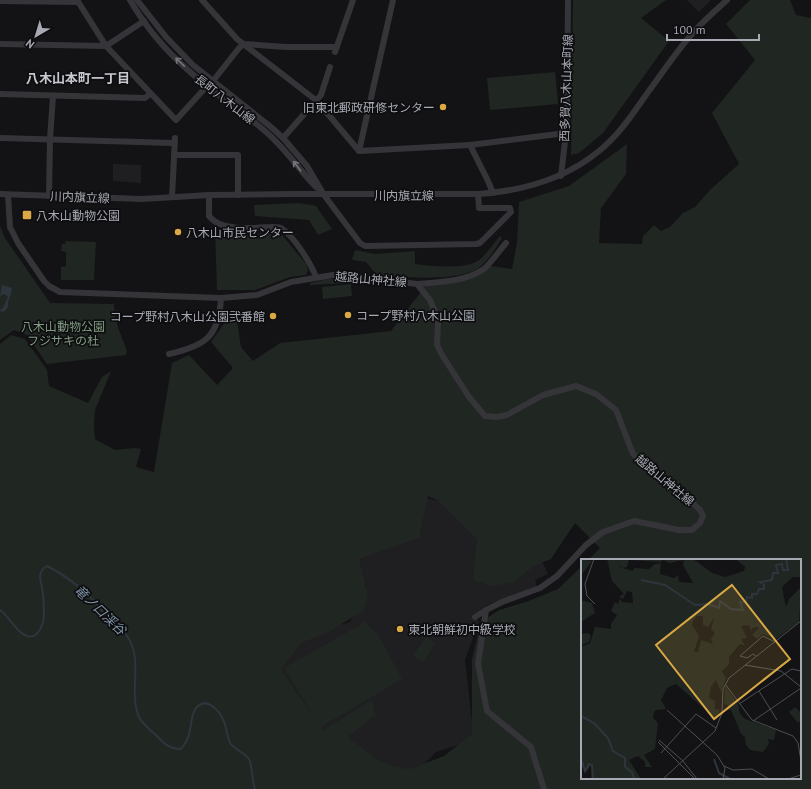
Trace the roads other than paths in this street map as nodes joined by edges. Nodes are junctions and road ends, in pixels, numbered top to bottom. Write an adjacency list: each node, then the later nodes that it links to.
1 (130, 0): 10 (street, 長町八木山線)
2 (137, 0): 15 (street)
3 (202, 0): 12 (street)
4 (353, 0): 12 (street)
5 (393, 0): 26 (street)
6 (568, 0): 21 (street, 西多賀八木山本町線)
7 (726, 0): 28 (street, 川内旗立線)
8 (0, 1): 9 (street)
9 (78, 1): 13 (street)
10 (144, 21): 13 (street); 16 (street, 長町八木山線, one-way to 10)
11 (0, 44): 13 (street)
12 (244, 44): 15 (street); 20 (street)
13 (106, 46): 18 (street)
14 (330, 67): 20 (street)
15 (212, 81): 23 (street)
16 (207, 86): 18 (street); 35 (street, 長町八木山線, one-way to 16)
17 (0, 94): 19 (street)
18 (150, 94): 19 (street)
19 (53, 96): 24 (street)
20 (316, 101): 23 (street); 26 (street)
21 (566, 133): 25 (street); 28 (street, 西多賀八木山本町線)
22 (0, 138): 24 (street)
23 (283, 138): 35 (street)
24 (50, 139): 27 (street); 36 (street)
25 (470, 145): 26 (street); 29 (street)
26 (359, 151)
27 (174, 155): 34 (street); 37 (street)
28 (561, 176): 29 (street, 川内旗立線)
29 (493, 193): 31 (street, 川内旗立線)
30 (0, 194): 32 (street, 川内旗立線)
31 (478, 194): 35 (street, 川内旗立線); 35 (street)
32 (8, 195): 36 (street, 川内旗立線); 41 (street, 越路山神社線)
33 (209, 195): 34 (street, 川内旗立線); 37 (street, 川内旗立線); 39 (street)
34 (238, 195): 35 (street, 川内旗立線)
35 (324, 195)
36 (48, 196): 37 (street, 川内旗立線)
37 (172, 197)
38 (506, 243): 40 (street)
39 (316, 277): 40 (street, 越路山神社線); 41 (street, 越路山神社線)
40 (417, 284): 43 (street, 越路山神社線)
41 (221, 298): 42 (street)
42 (169, 354)
43 (486, 610): 44 (street, 越路山神社線); 45 (street)
44 (475, 618)
45 (544, 789)

